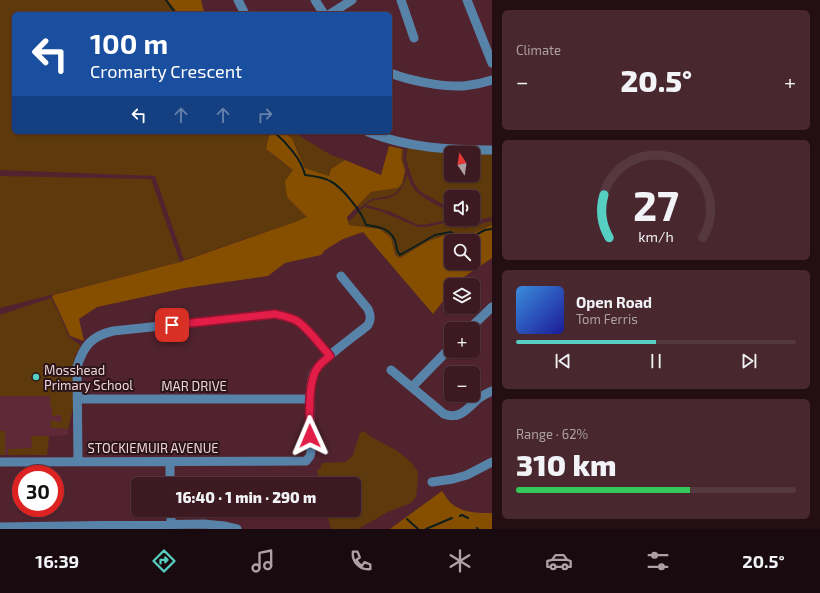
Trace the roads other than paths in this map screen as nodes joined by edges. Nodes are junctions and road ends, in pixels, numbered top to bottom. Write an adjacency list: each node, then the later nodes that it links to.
1 (238, 0): 6 (street)
2 (315, 0): 7 (street)
3 (352, 0): 8 (street)
4 (399, 0): 9 (street)
5 (467, 0): 10 (street)
6 (243, 12)
7 (323, 12)
8 (333, 12)
9 (414, 38)
10 (492, 63)
11 (392, 74): 12 (street)
12 (492, 80)
13 (374, 134): 14 (street)
14 (492, 150)
15 (341, 276): 19 (street)
16 (492, 307): 17 (street)
17 (476, 322)
18 (444, 354): 21 (street)
19 (330, 356): 23 (street); 24 (street)
20 (390, 370): 21 (street)
21 (412, 387): 22 (street)
22 (492, 390)
23 (78, 399): 24 (street, MAR DRIVE); 26 (street)
24 (310, 399): 27 (street, STOCKIEMUIR AVENUE)
25 (0, 462): 26 (street, STOCKIEMUIR AVENUE)
26 (78, 462): 27 (street, STOCKIEMUIR AVENUE)
27 (170, 462): 29 (street)
28 (492, 462): 30 (street)
29 (170, 477)
30 (432, 482)
31 (171, 517): 32 (street)
32 (171, 524): 33 (street); 34 (street)
33 (0, 527)
34 (237, 529)

